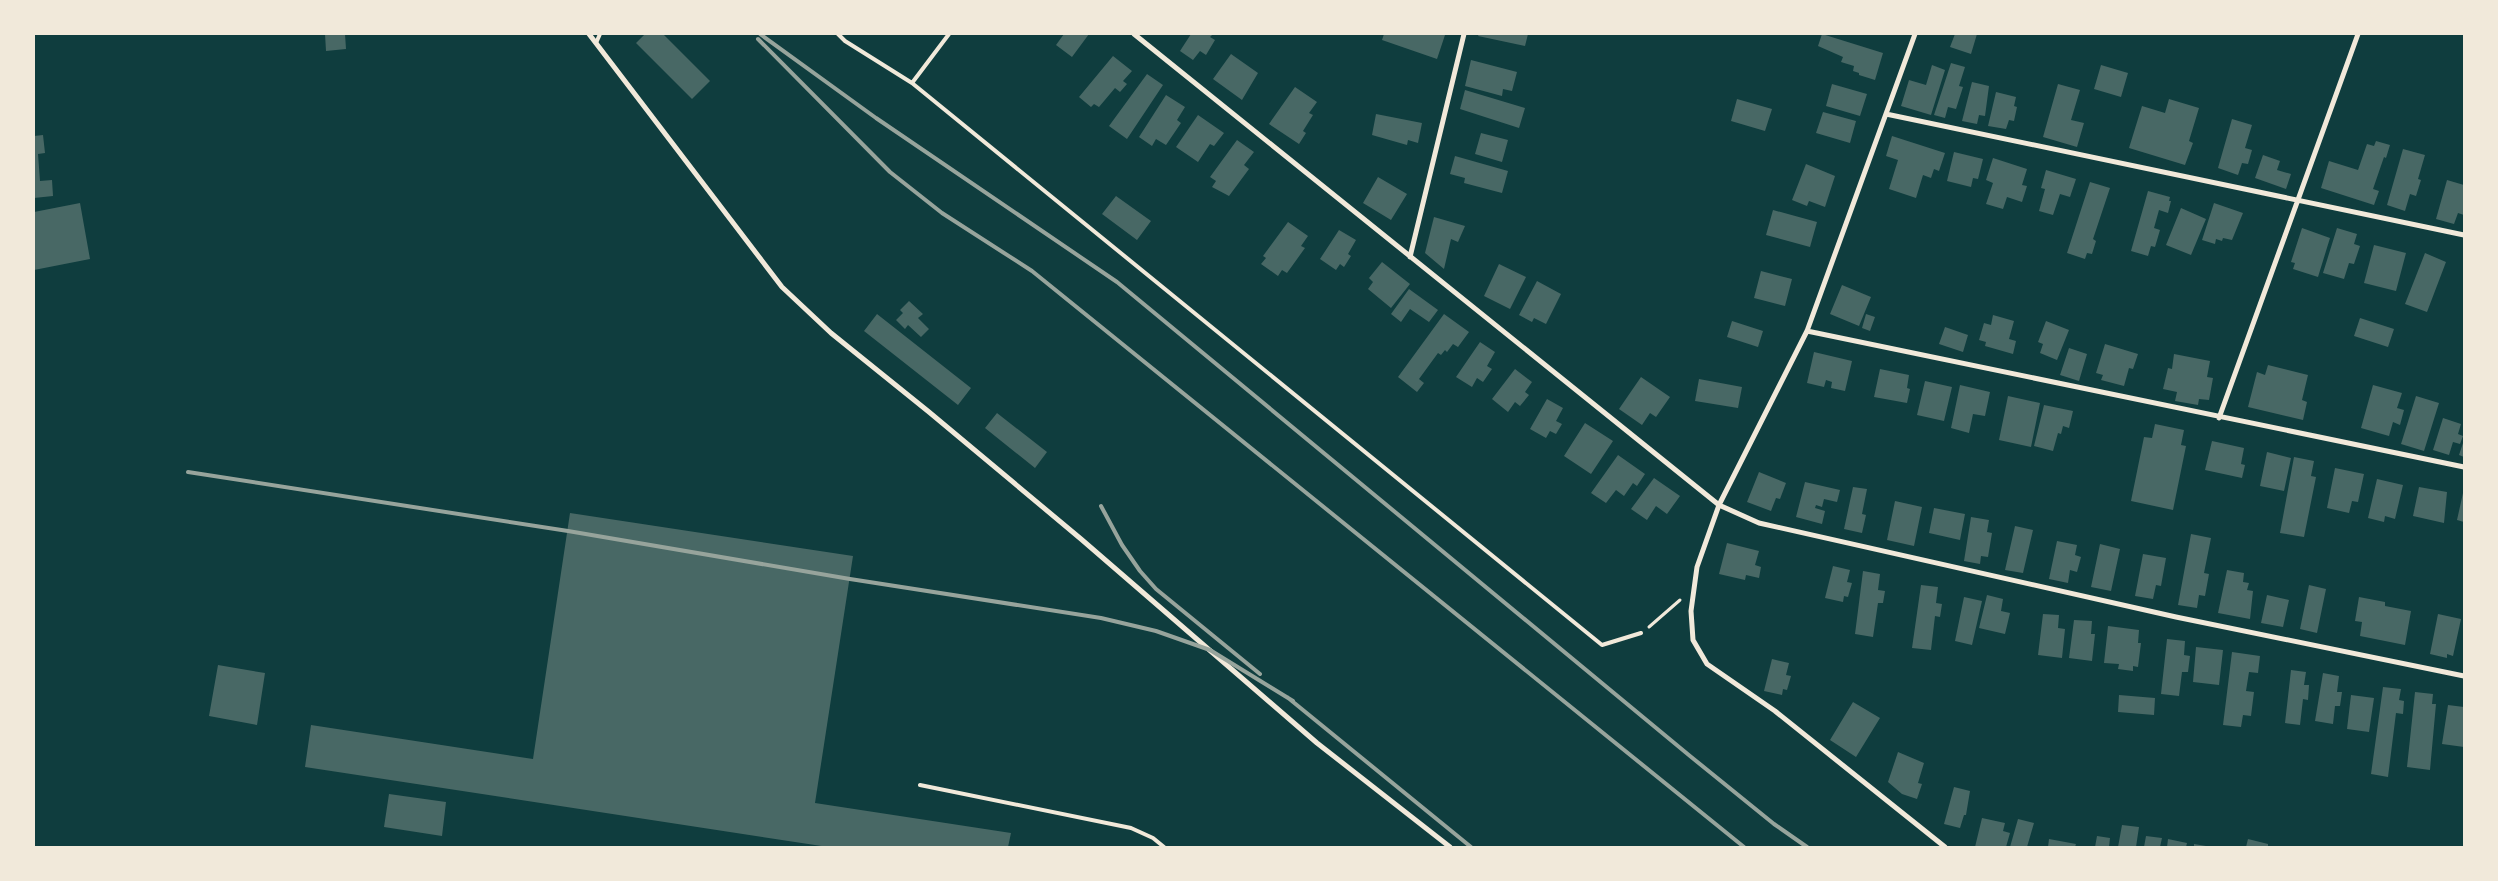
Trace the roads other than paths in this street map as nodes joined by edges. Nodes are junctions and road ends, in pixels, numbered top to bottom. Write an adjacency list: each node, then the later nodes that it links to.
1 (589, 34): 9 (street)
2 (600, 34): 9 (lane)
3 (838, 34): 10 (lane)
4 (949, 34): 10 (lane)
5 (1134, 34): 14 (street)
6 (1464, 34): 14 (street)
7 (1915, 34): 11 (street)
8 (2358, 34): 12 (street)
9 (596, 43): 22 (street)
10 (912, 83): 19 (lane)
11 (1886, 114): 12 (street); 15 (street)
12 (2298, 201): 13 (street); 16 (street)
13 (2464, 235)
14 (1410, 257): 18 (street)
15 (1808, 331): 16 (street); 18 (street)
16 (2219, 418): 17 (street)
17 (2464, 467)
18 (1719, 505): 20 (street); 26 (street)
19 (1641, 633)
20 (2464, 676)
21 (920, 785): 23 (lane)
22 (1442, 841): 24 (street); 25 (street)
23 (1164, 847)
24 (1438, 847)
25 (1450, 847)
26 (1945, 847)

